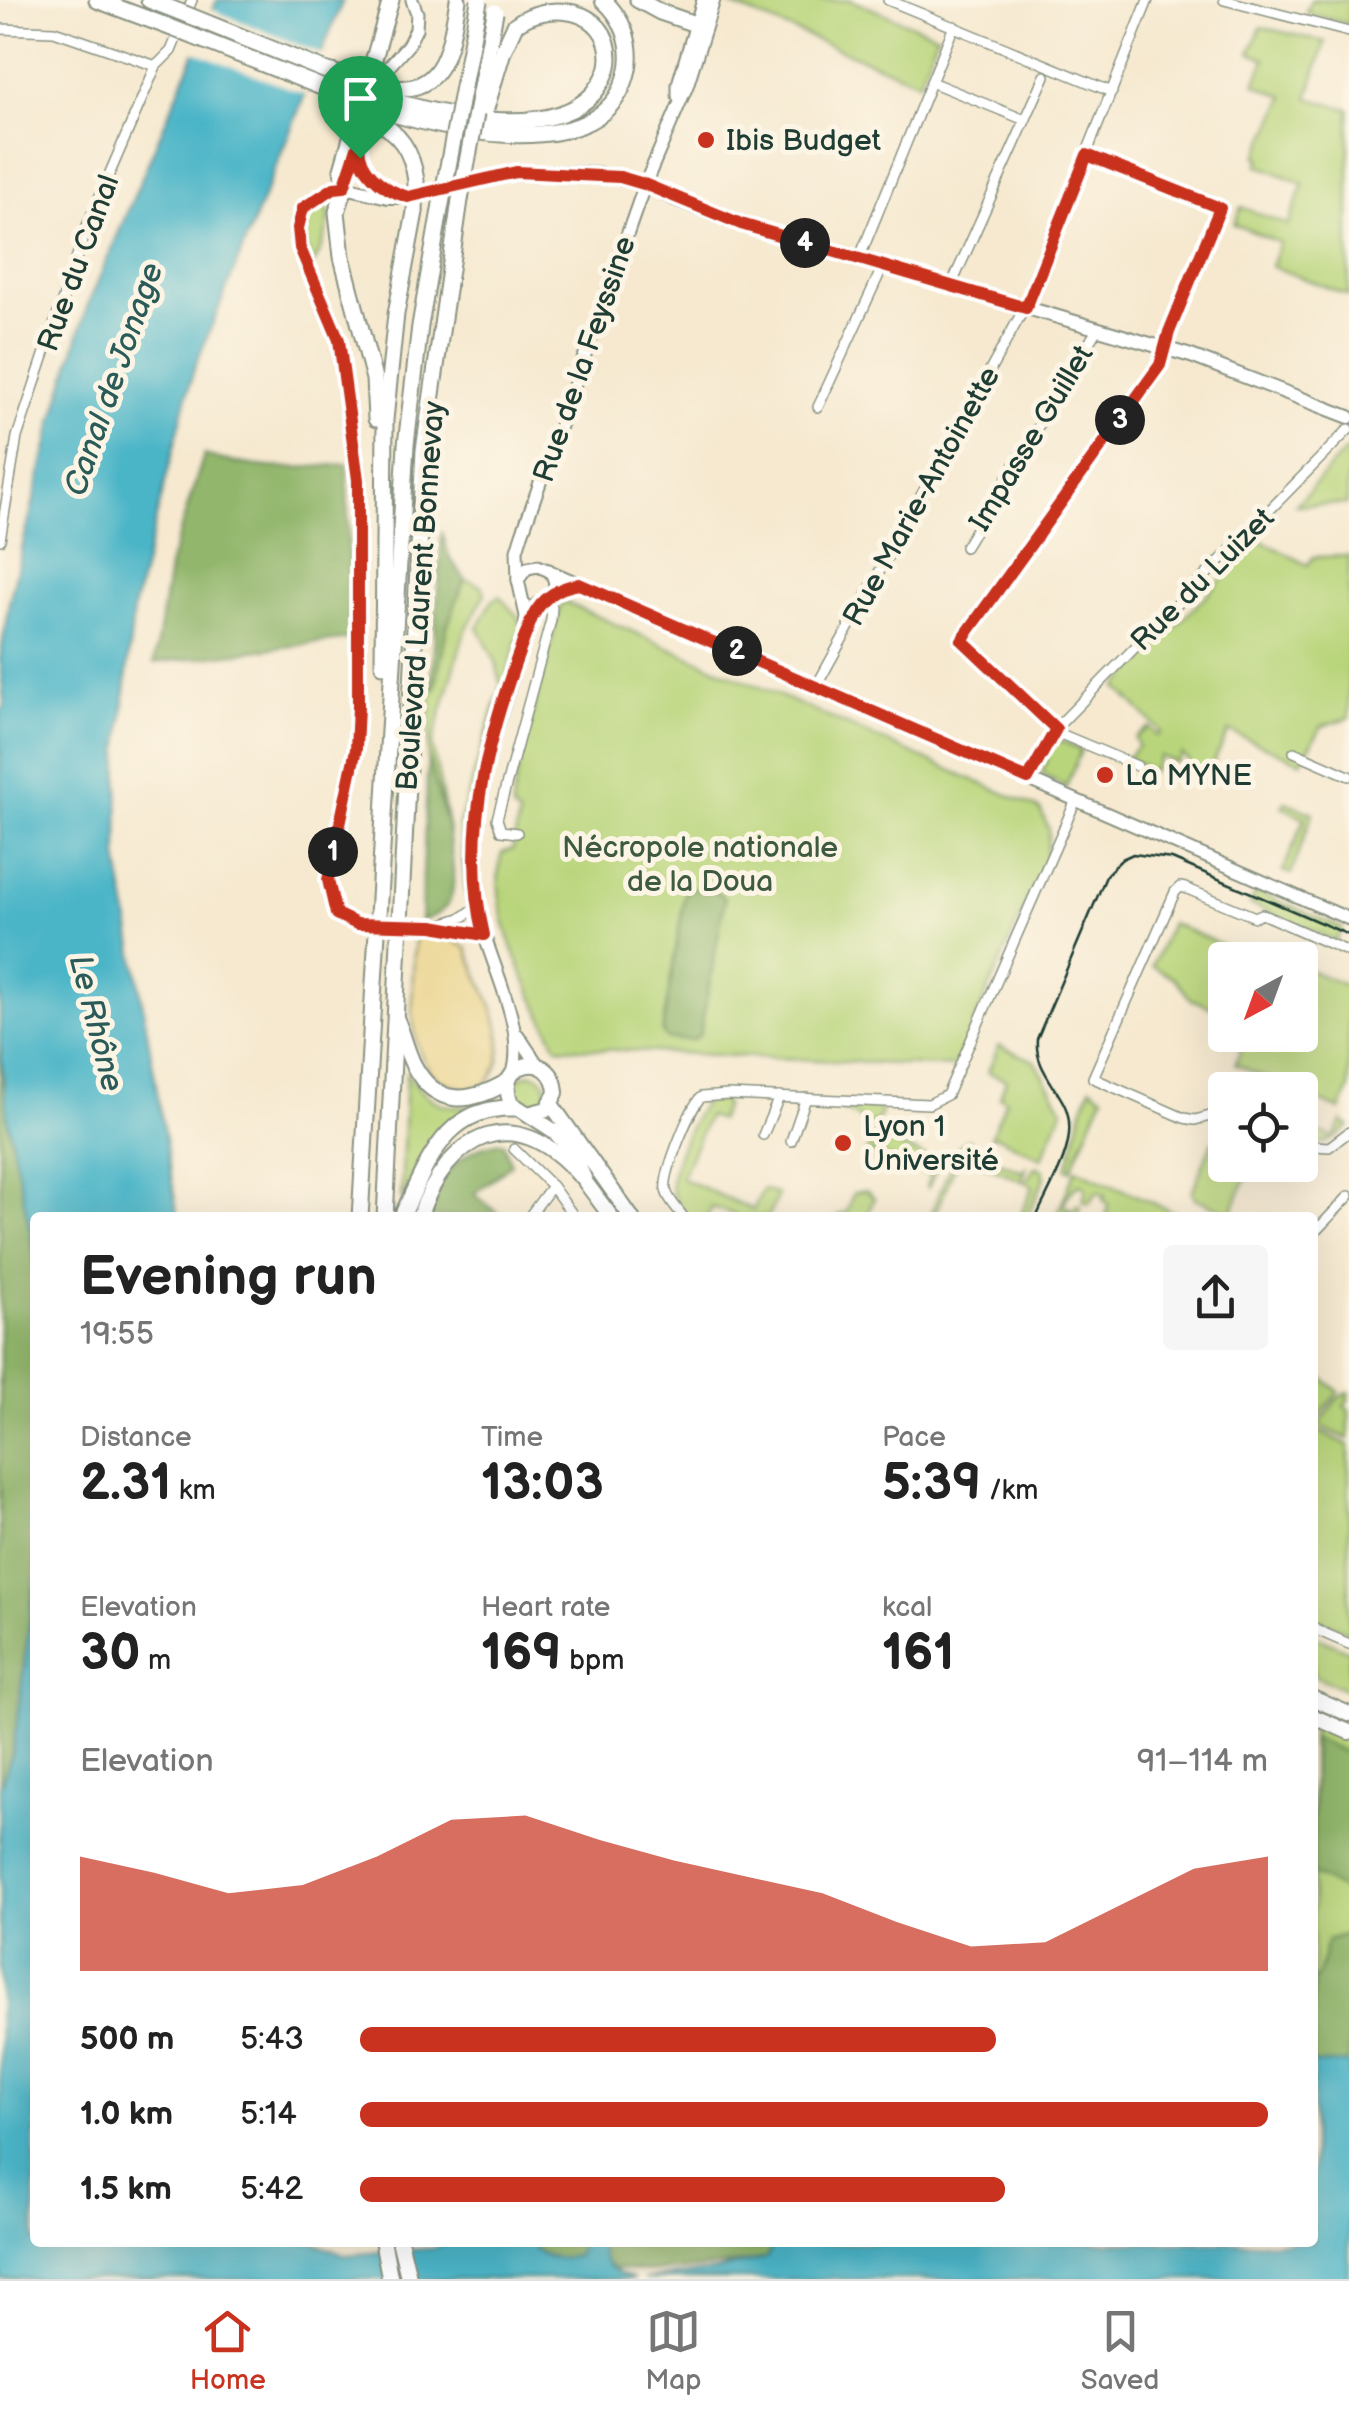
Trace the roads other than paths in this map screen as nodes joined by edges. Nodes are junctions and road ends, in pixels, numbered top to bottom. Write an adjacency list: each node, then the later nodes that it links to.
1 (97, 0): 24 (highway, bridge)
2 (149, 0): 13 (highway)
3 (392, 0): 30 (highway)
4 (412, 0): 26 (street)
5 (603, 0): 24 (highway)
6 (638, 0): 18 (highway)
7 (704, 0): 18 (street)
8 (714, 0): 18 (street)
9 (888, 0): 16 (street)
10 (1148, 0): 23 (street, Rue Marie-Antoinette)
11 (1224, 0): 19 (street)
12 (479, 1): 53 (highway, Boulevard Laurent Bonnevay, bridge)
13 (186, 6): 20 (street, Rue du Canal); 24 (highway, bridge)
14 (497, 6): 28 (highway, Boulevard Laurent Bonnevay, bridge)
15 (457, 7): 24 (highway)
16 (954, 26): 22 (street); 23 (street)
17 (0, 28): 20 (street)
18 (700, 28): 29 (street, Rue de la Feyssine)
19 (1349, 32)
20 (156, 66): 43 (street, Rue du Canal)
21 (1044, 76): 25 (street)
22 (931, 82): 25 (street); 32 (street)
23 (1112, 92): 27 (street, Rue Marie-Antoinette)
24 (379, 103): 28 (highway, bridge); 31 (highway, bridge)
25 (1026, 120): 34 (street)
26 (360, 139): 30 (street); 31 (street)
27 (1087, 155): 35 (street, Rue Marie-Antoinette); 37 (street)
28 (464, 172): 65 (highway, Boulevard Laurent Bonnevay, bridge)
29 (644, 184): 31 (main road); 32 (main road); 42 (street, Rue de la Feyssine)
30 (344, 187): 31 (main road); 41 (highway); 62 (street, bridge)
31 (412, 204): 41 (highway)
32 (859, 259): 33 (main road)
33 (882, 266): 34 (main road); 38 (street)
34 (951, 286): 35 (main road)
35 (1026, 308): 36 (main road); 51 (street, Rue Marie-Antoinette)
36 (1098, 328): 37 (main road); 44 (street, Impasse Guillet)
37 (1164, 348): 39 (main road); 52 (street)
38 (818, 407)
39 (1349, 417)
40 (1349, 429): 52 (street, Rue du Luizet)
41 (384, 466): 53 (highway)
42 (522, 534): 45 (street); 46 (street, Rue de la Feyssine)
43 (0, 540)
44 (965, 548)
45 (544, 568): 46 (street); 47 (street); 49 (street)
46 (518, 580): 48 (street)
47 (579, 584): 49 (street); 51 (street)
48 (520, 595): 49 (street); 50 (street)
49 (548, 598): 50 (street); 59 (street)
50 (524, 642): 60 (street)
51 (817, 685): 57 (street)
52 (1056, 729): 55 (street); 57 (street, Rue du Luizet)
53 (387, 752): 82 (highway, Boulevard Laurent Bonnevay)
54 (1294, 752): 56 (street)
55 (1137, 766)
56 (1349, 776)
57 (1028, 779): 58 (street)
58 (1076, 800): 61 (street); 70 (street)
59 (516, 833)
60 (477, 907): 62 (street); 63 (street)
61 (1349, 919)
62 (433, 926): 63 (street)
63 (484, 935): 66 (street)
64 (1349, 952): 73 (street)
65 (395, 1016): 68 (highway); 83 (highway, Boulevard Laurent Bonnevay)
66 (514, 1027): 67 (street); 68 (street)
67 (538, 1065): 68 (main road); 71 (main road)
68 (510, 1077): 72 (main road)
69 (779, 1097): 70 (street); 75 (street); 90 (street)
70 (806, 1098): 76 (street)
71 (552, 1104): 72 (main road); 89 (main road)
72 (522, 1111): 79 (main road); 84 (highway)
73 (1208, 1117)
74 (1349, 1132): 77 (street)
75 (763, 1134)
76 (791, 1141)
77 (1318, 1146)
78 (514, 1149): 80 (street)
79 (586, 1183): 85 (main road); 88 (main road)
80 (552, 1186): 86 (street); 87 (street)
81 (1349, 1196): 91 (street)
82 (360, 1212)
83 (385, 1212)
84 (406, 1212)
85 (421, 1212)
86 (532, 1212)
87 (570, 1212)
88 (608, 1212)
89 (628, 1212)
90 (680, 1212)
91 (1318, 1230)
92 (1318, 1631): 93 (street)
93 (1349, 1644)
94 (1318, 1701): 95 (main road)
95 (1349, 1714)
96 (1318, 1719): 97 (main road)
97 (1349, 1732)
98 (383, 2247): 100 (highway)
99 (401, 2247): 101 (highway)
100 (390, 2279)
101 (408, 2279)

